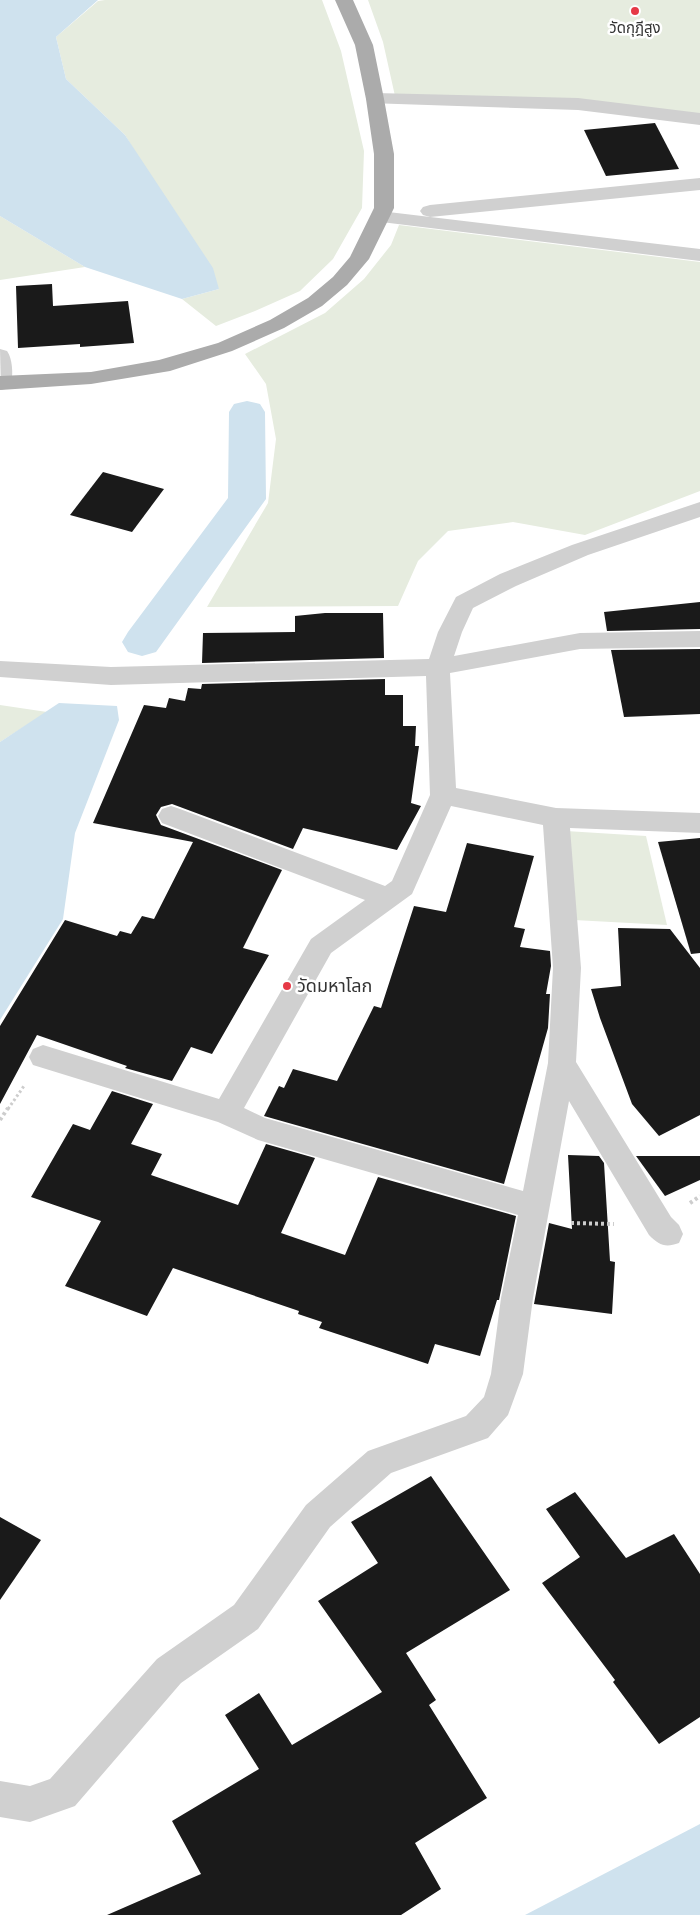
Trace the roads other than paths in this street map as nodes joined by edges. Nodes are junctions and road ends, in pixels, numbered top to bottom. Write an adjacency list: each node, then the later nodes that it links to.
1 (344, 0): 2 (main road)
2 (375, 99): 3 (street); 5 (main road)
3 (700, 119)
4 (700, 184): 5 (street)
5 (382, 212): 6 (street); 8 (main road)
6 (700, 255)
7 (0, 355): 8 (street)
8 (0, 383)
9 (700, 509): 11 (street)
10 (700, 639): 11 (street)
11 (438, 667): 12 (street); 13 (street)
12 (0, 670)
13 (444, 795): 15 (street); 17 (street)
14 (171, 816): 17 (street)
15 (556, 818): 16 (street); 19 (street)
16 (700, 823)
17 (387, 898): 20 (street)
18 (43, 1057): 20 (street)
19 (562, 1063): 21 (street); 22 (street)
20 (226, 1113): 21 (street)
21 (534, 1207): 23 (street)
22 (668, 1234)
23 (0, 1799)

